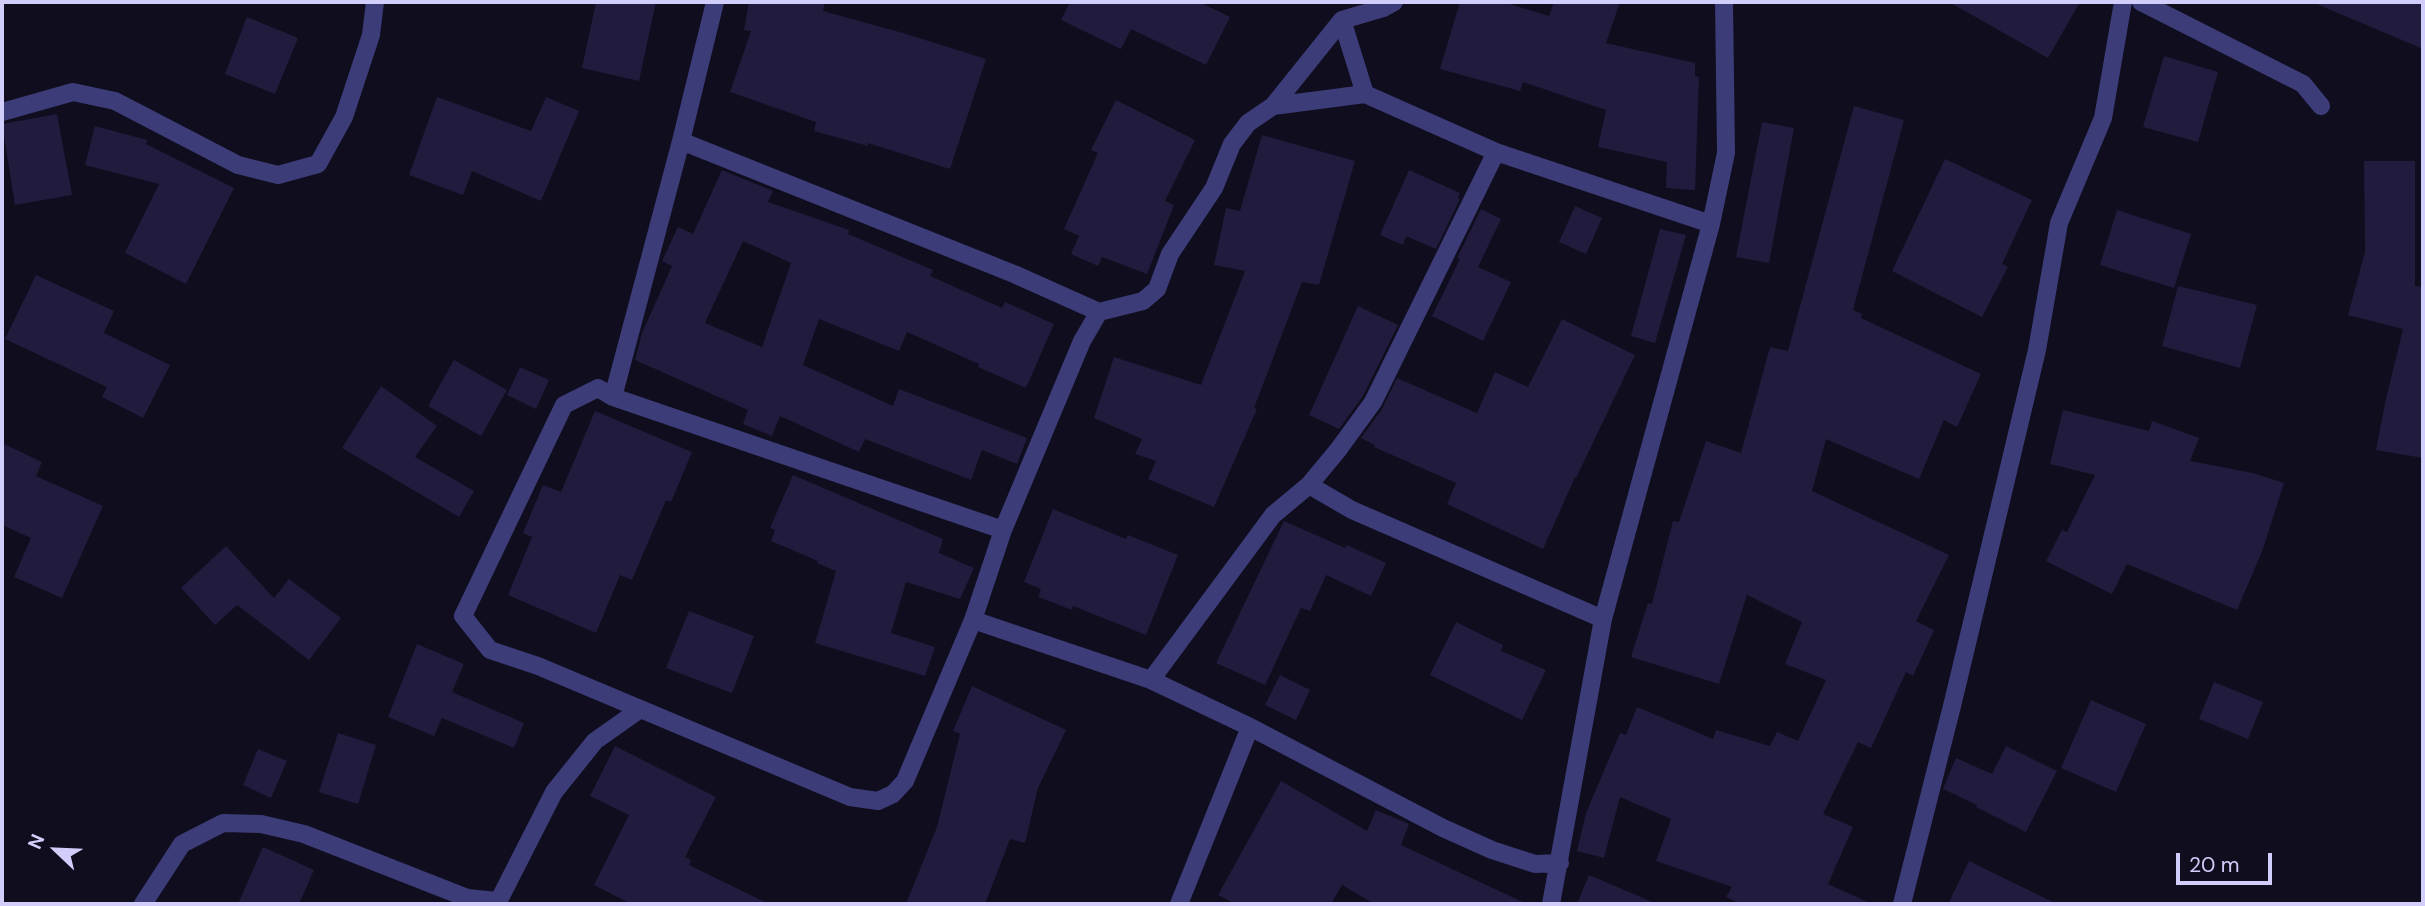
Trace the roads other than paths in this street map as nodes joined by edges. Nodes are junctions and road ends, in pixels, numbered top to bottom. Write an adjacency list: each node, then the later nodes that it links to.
1 (375, 2): 11 (street)
2 (715, 2): 12 (street)
3 (1394, 2): 7 (street)
4 (1724, 2): 14 (street)
5 (2123, 2): 29 (street)
6 (2141, 2): 10 (street)
7 (1342, 20): 8 (street); 9 (street)
8 (1365, 94): 9 (street); 13 (street)
9 (1273, 106): 15 (street)
10 (2321, 106)
11 (2, 112)
12 (681, 141): 15 (street); 16 (street)
13 (1496, 152): 14 (street); 17 (street)
14 (1711, 224): 19 (street)
15 (1098, 313): 18 (street)
16 (613, 397): 18 (street); 22 (street)
17 (1309, 485): 19 (street); 21 (street)
18 (1003, 530): 20 (street)
19 (1602, 619): 24 (street)
20 (973, 620): 21 (street); 22 (street)
21 (1151, 680): 23 (street)
22 (639, 710): 25 (street)
23 (1250, 727): 24 (street); 27 (street)
24 (1560, 863): 28 (street)
25 (497, 903): 26 (street)
26 (143, 904)
27 (1179, 904)
28 (1551, 904)
29 (1902, 904)

